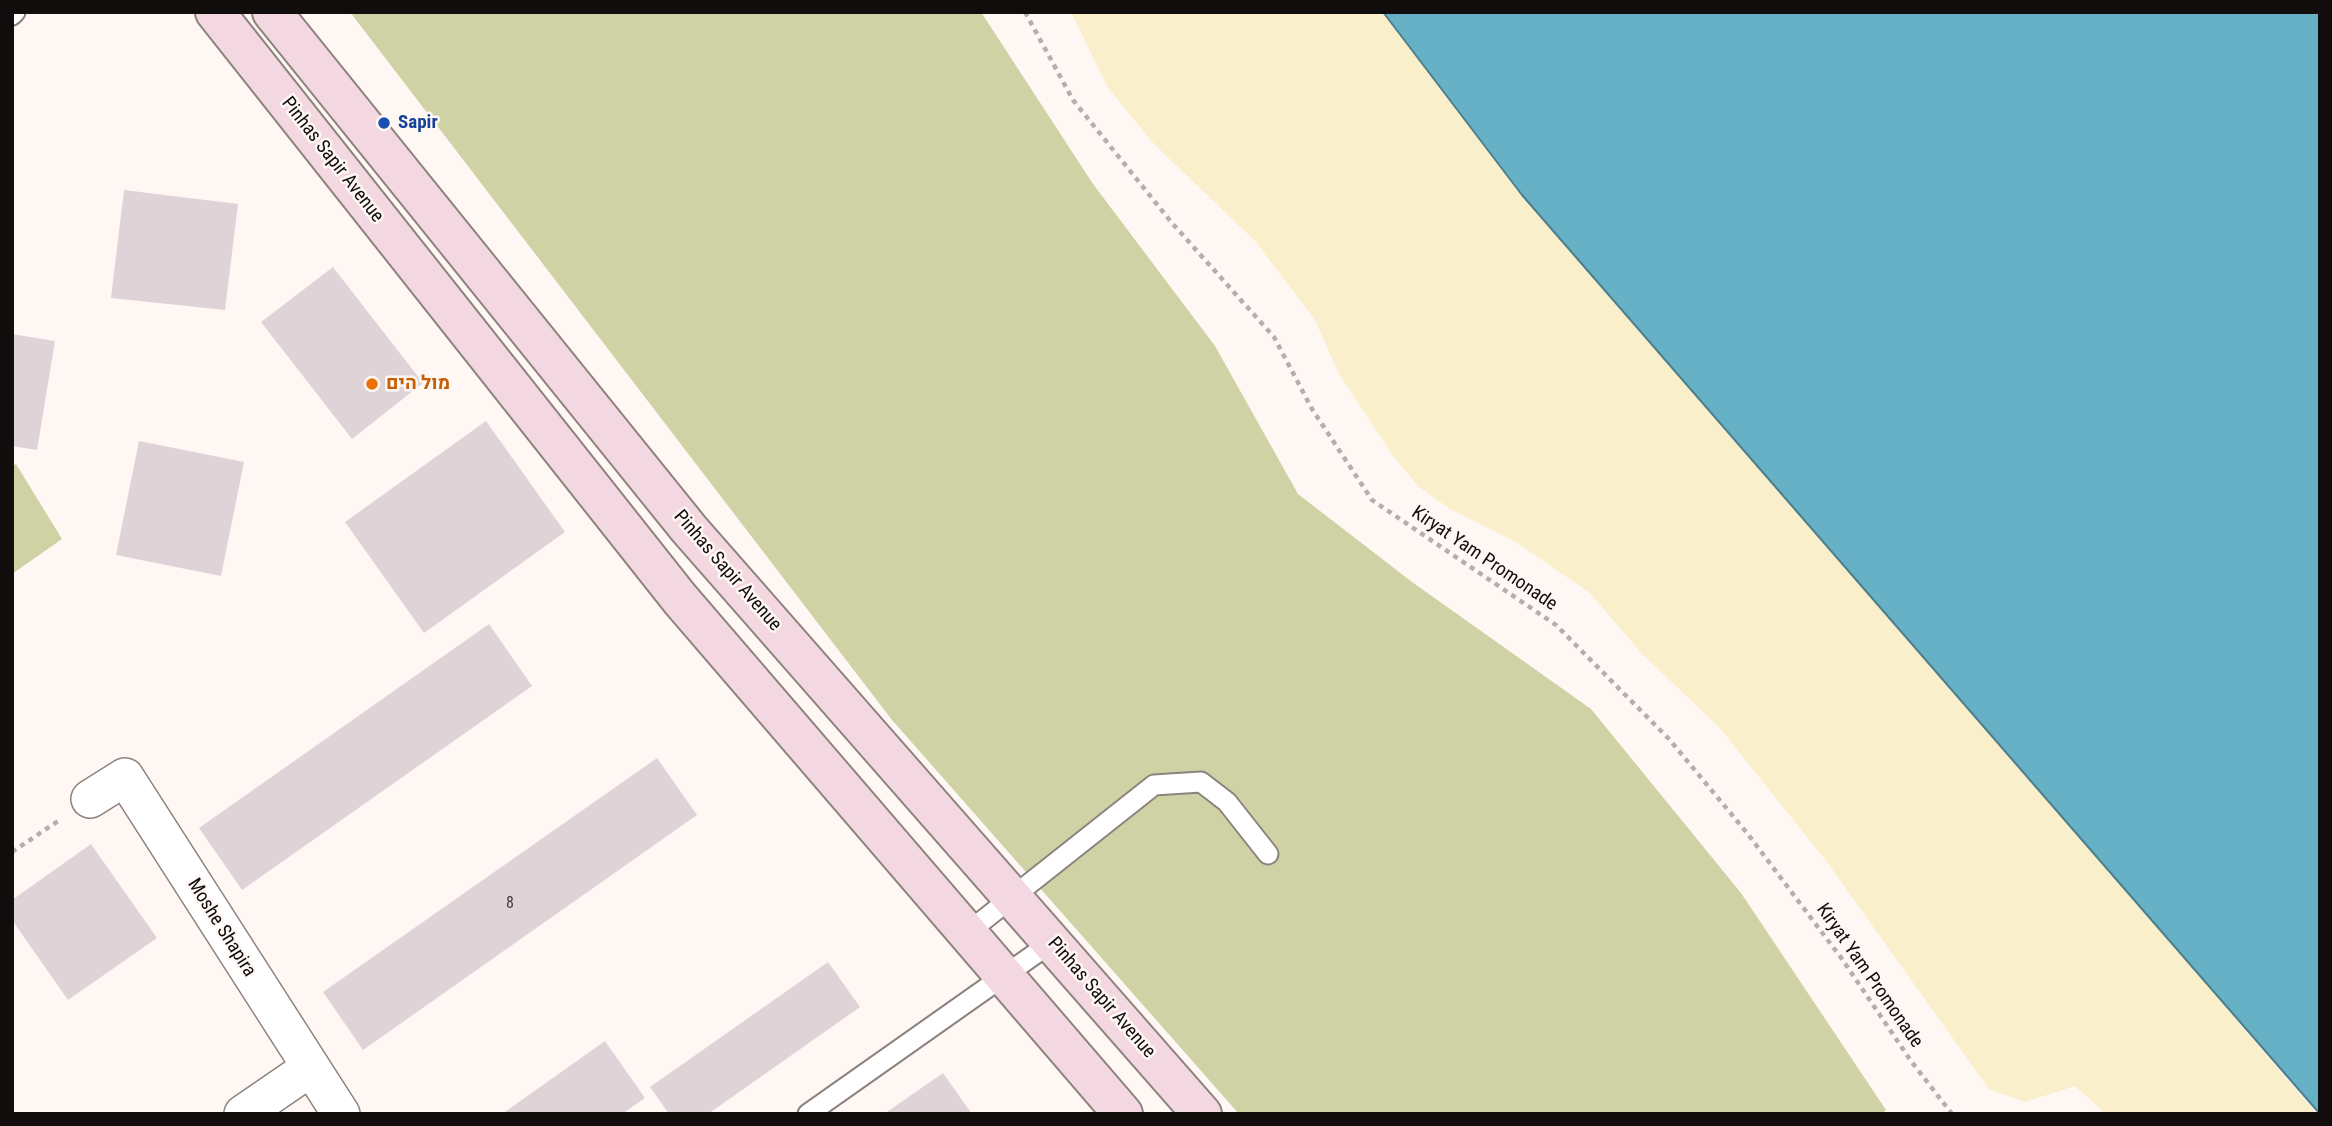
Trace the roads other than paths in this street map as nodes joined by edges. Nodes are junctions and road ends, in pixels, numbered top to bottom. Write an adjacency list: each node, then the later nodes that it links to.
1 (215, 12): 6 (street, Pinhas Sapir Avenue)
2 (272, 12): 5 (street, Pinhas Sapir Avenue)
3 (90, 799): 9 (street, Moshe Shapira)
4 (1268, 854): 5 (lane)
5 (1014, 898): 6 (lane); 7 (street, Pinhas Sapir Avenue)
6 (967, 933): 8 (street, Pinhas Sapir Avenue)
7 (1052, 942): 8 (lane); 14 (street, Pinhas Sapir Avenue)
8 (1005, 977): 12 (lane); 13 (street, Pinhas Sapir Avenue)
9 (310, 1068): 10 (street); 11 (street, Moshe Shapira)
10 (243, 1114)
11 (341, 1114)
12 (808, 1114)
13 (1124, 1114)
14 (1202, 1114)

